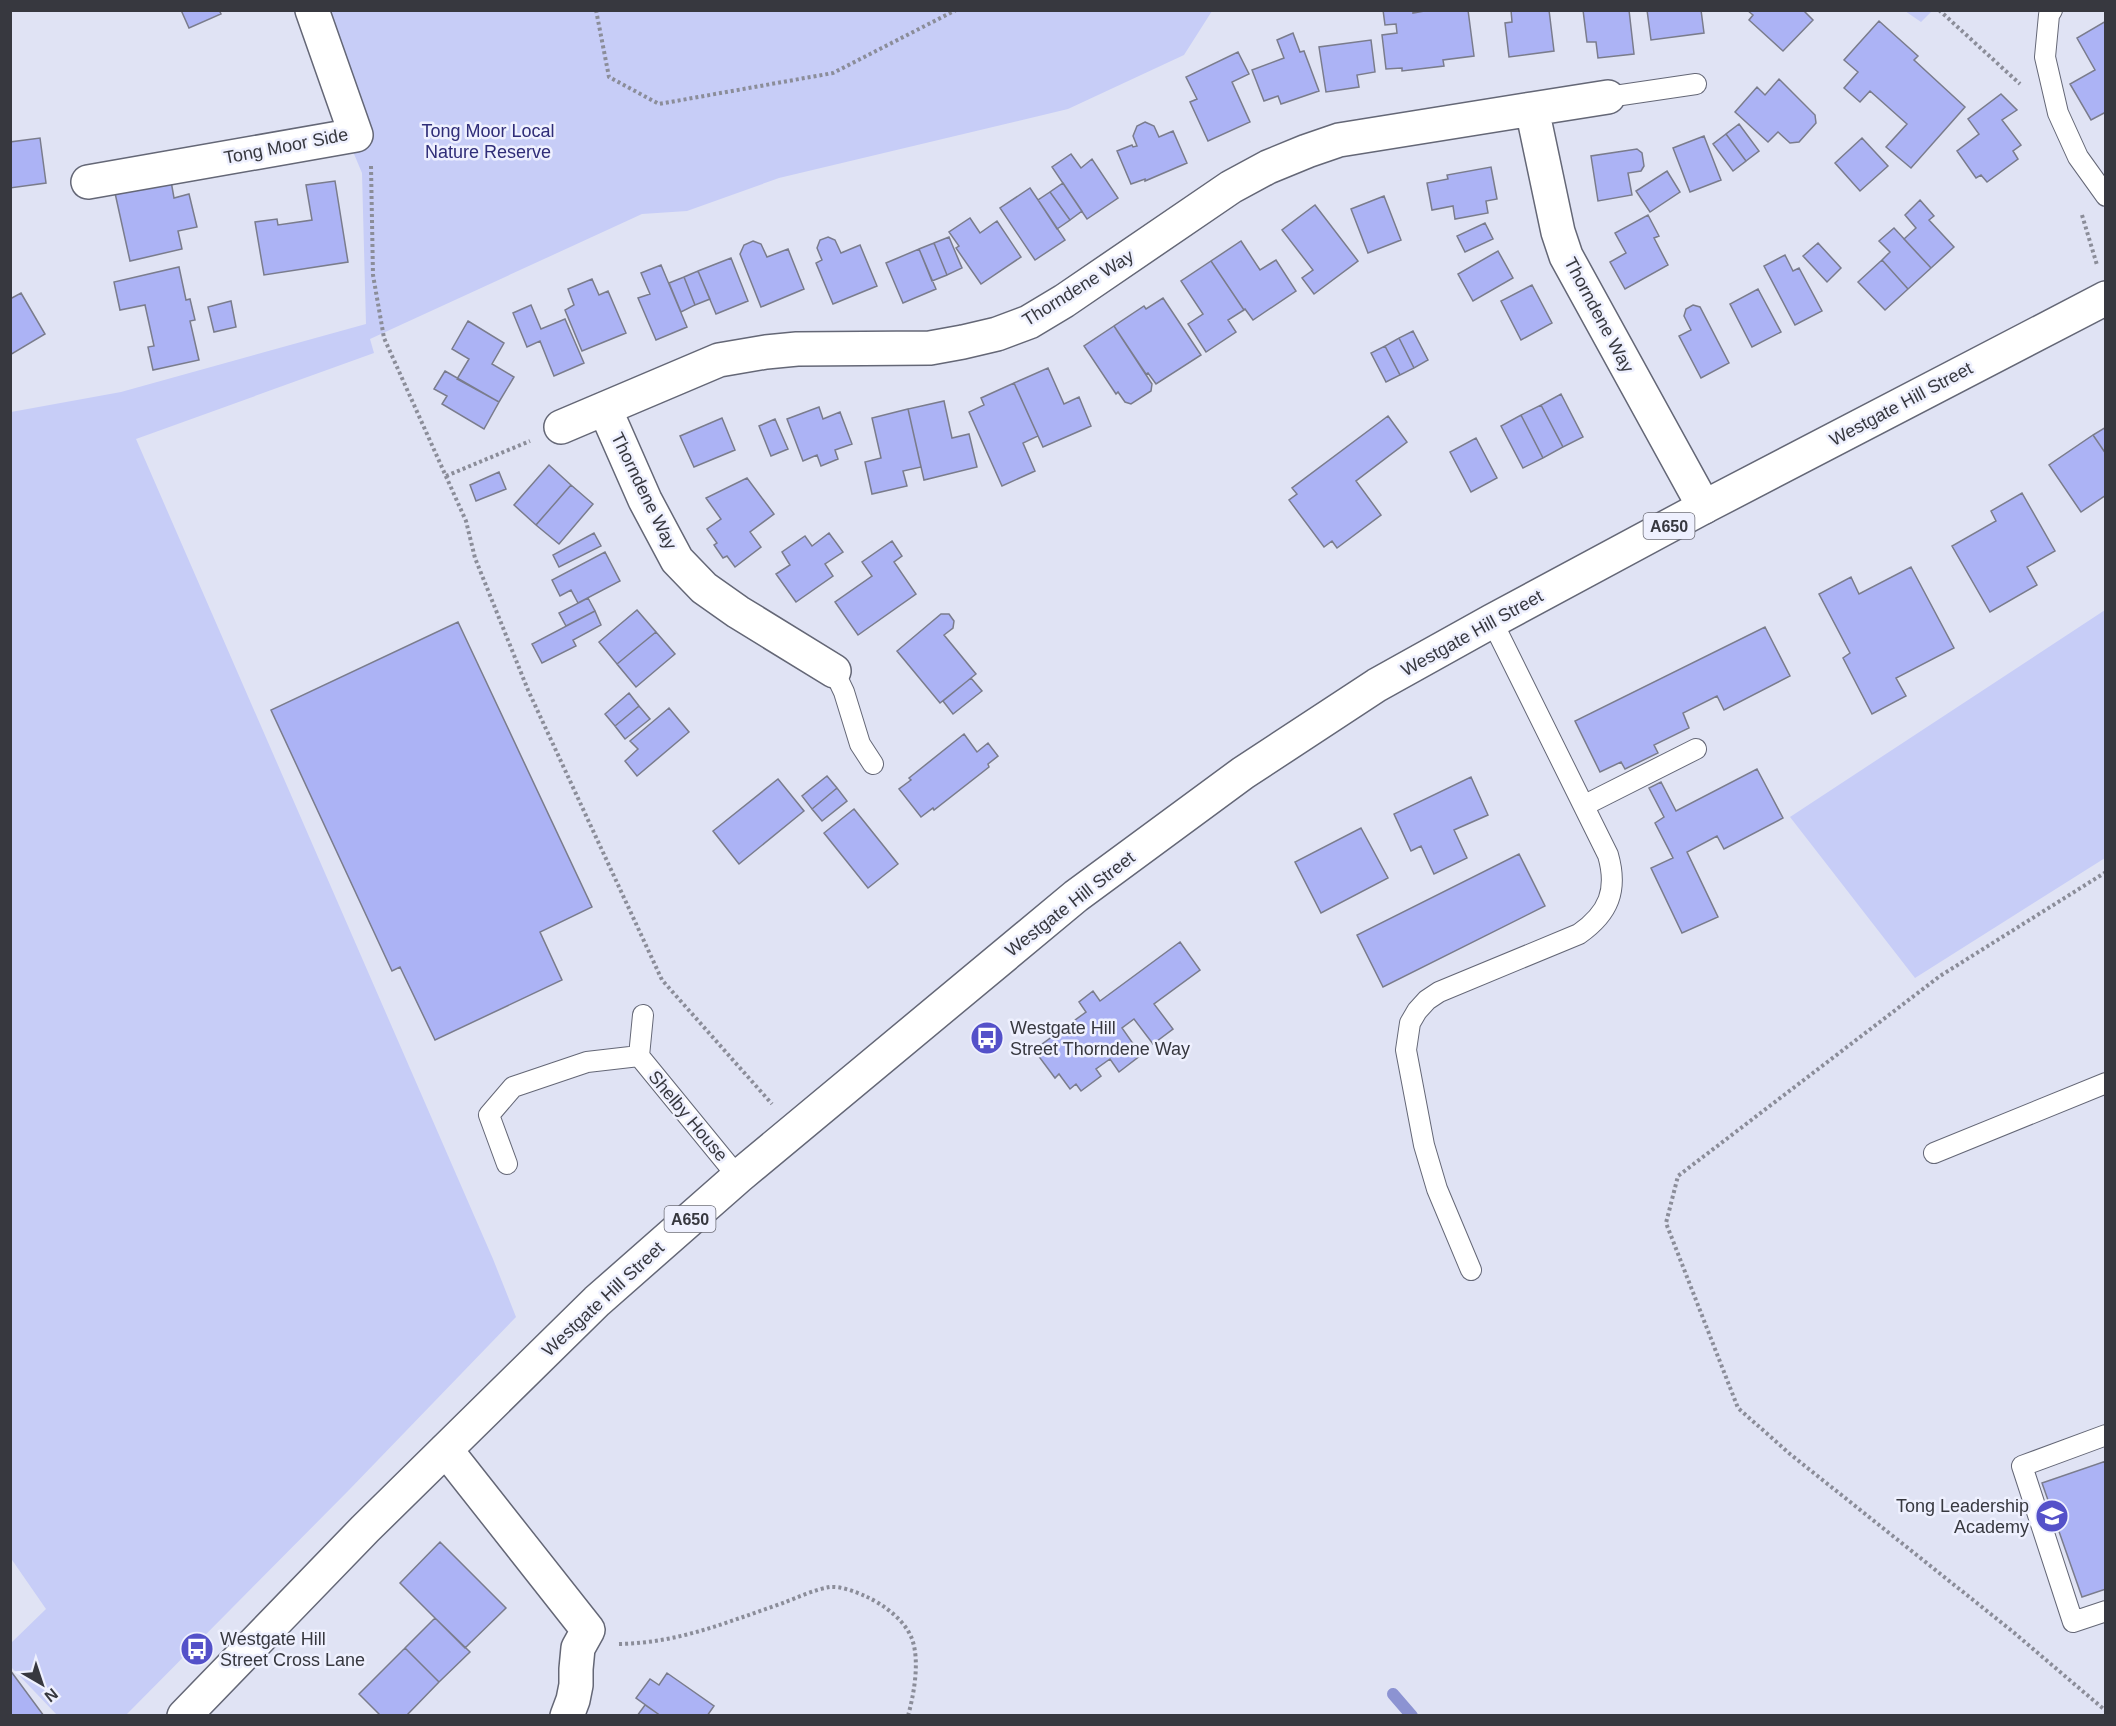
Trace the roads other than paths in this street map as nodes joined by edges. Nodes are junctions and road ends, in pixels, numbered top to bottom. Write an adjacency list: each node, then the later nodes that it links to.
1 (312, 10): 6 (main road, Tong Moor Side)
2 (2052, 10): 7 (lane)
3 (1696, 84): 4 (lane)
4 (1608, 97): 5 (main road, Thorndene Way)
5 (1532, 109): 9 (main road, Thorndene Way); 11 (main road, Thorndene Way)
6 (88, 182)
7 (2106, 196)
8 (2106, 298): 11 (main road, Westgate Hill Street / A650)
9 (605, 409): 10 (main road, Thorndene Way); 13 (main road, Thorndene Way)
10 (561, 427)
11 (1704, 507): 12 (main road, Westgate Hill Street / A650)
12 (1492, 621): 16 (lane); 22 (main road, Westgate Hill Street / A650)
13 (834, 671): 15 (lane)
14 (1696, 749): 16 (lane)
15 (873, 764)
16 (1585, 805): 23 (lane)
17 (643, 1015): 18 (lane, Shelby House)
18 (639, 1056): 21 (lane, Shelby House); 22 (lane, Shelby House)
19 (2106, 1083): 20 (lane)
20 (1934, 1152)
21 (507, 1164)
22 (738, 1177): 25 (main road, Westgate Hill Street / A650)
23 (1472, 1270)
24 (2106, 1435): 26 (lane)
25 (446, 1450): 27 (main road, Westgate Hill Street / A650); 28 (main road)
26 (2106, 1611)
27 (184, 1716)
28 (567, 1716)

